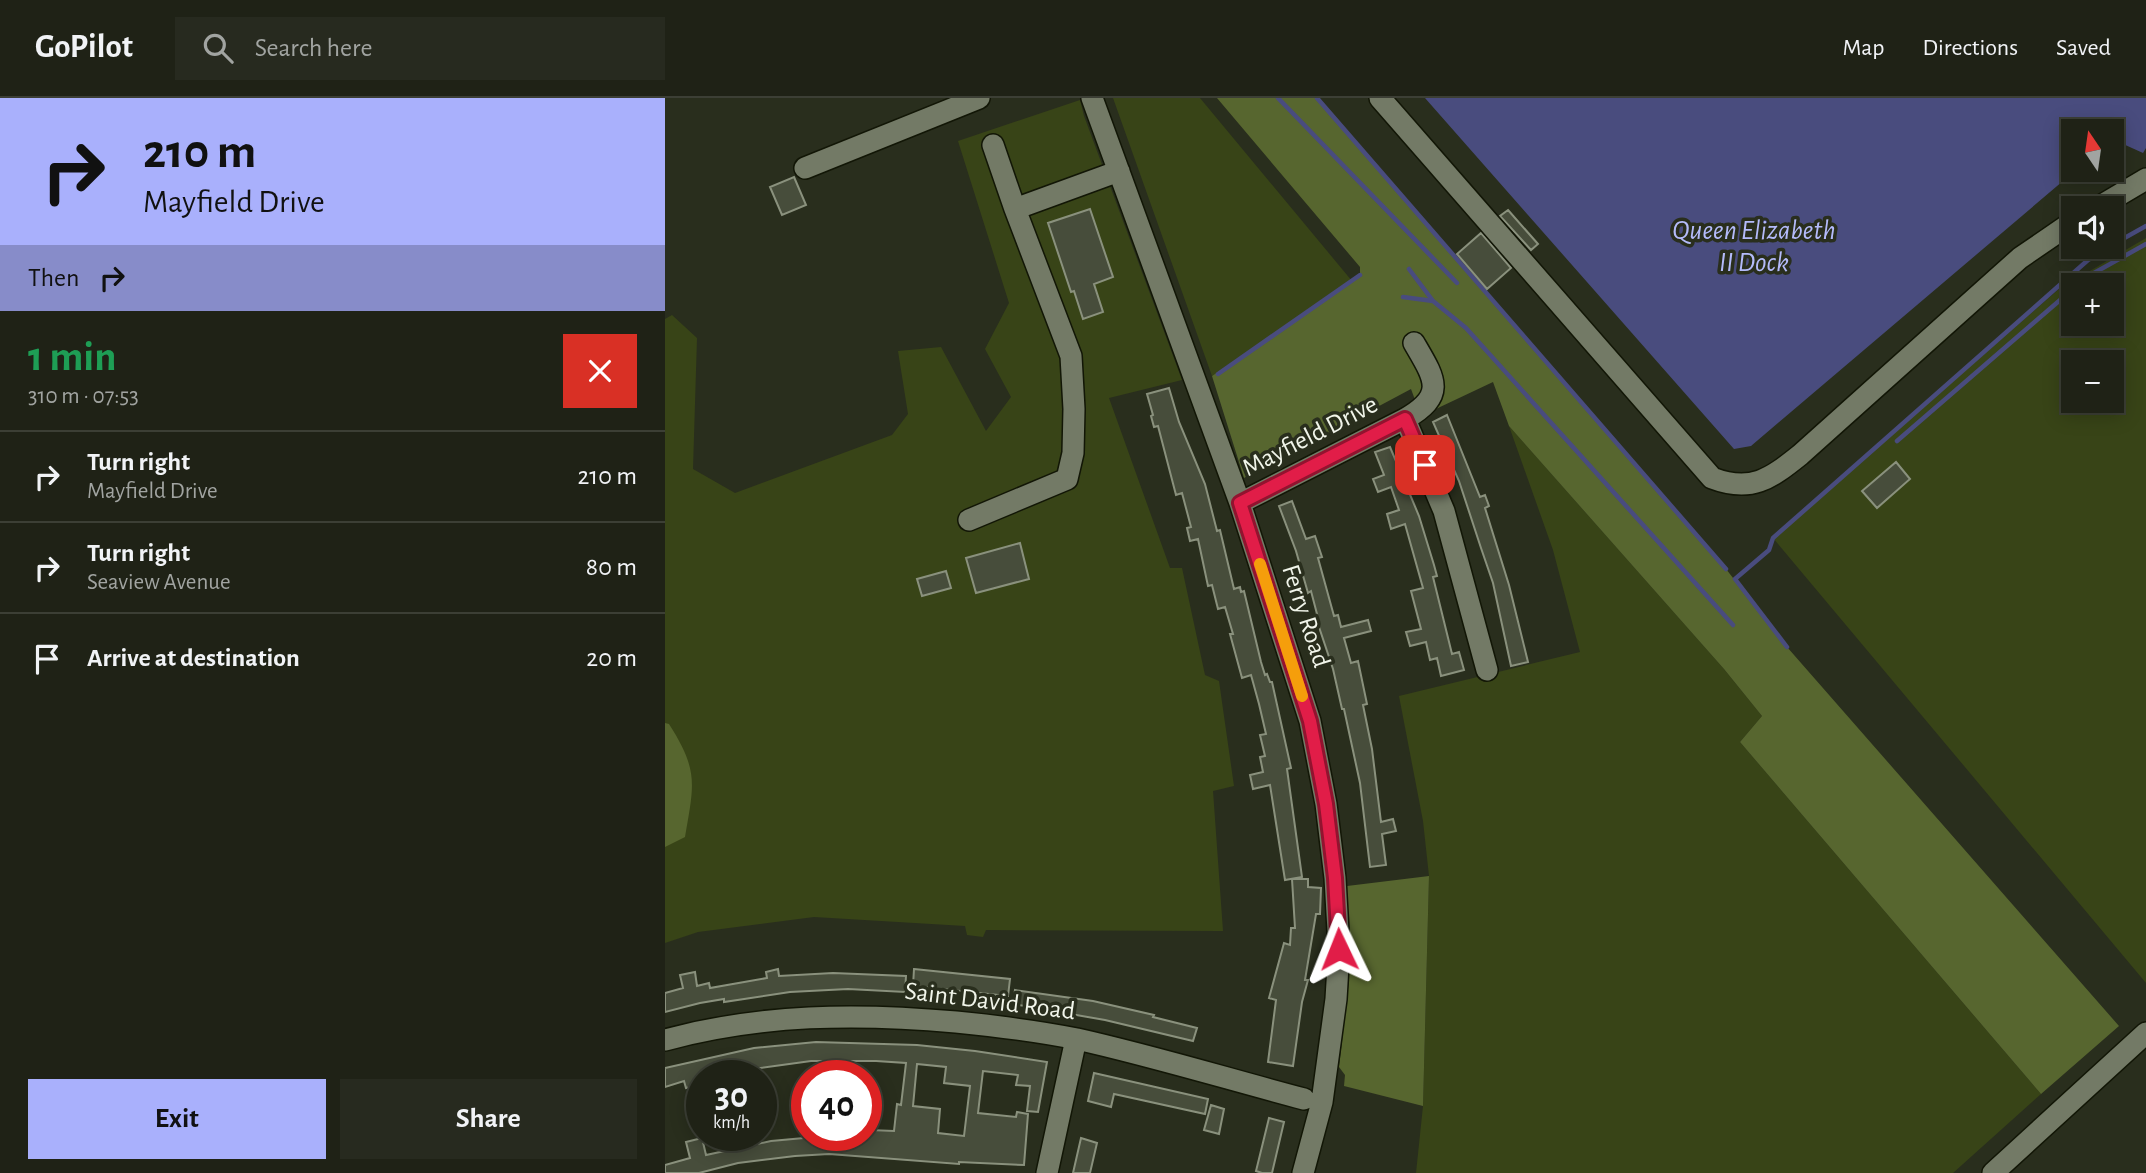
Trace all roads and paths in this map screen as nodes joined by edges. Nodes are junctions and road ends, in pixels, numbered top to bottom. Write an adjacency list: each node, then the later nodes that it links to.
1 (979, 98): 5 (street)
2 (1092, 98): 6 (street, Ferry Road)
3 (1380, 98): 10 (street)
4 (993, 145): 9 (street)
5 (805, 168)
6 (1119, 171): 9 (street); 13 (street, Ferry Road)
7 (2146, 179): 8 (street)
8 (2117, 196)
9 (1015, 209): 14 (street)
10 (2061, 229)
11 (1414, 343): 12 (street, Mayfield Drive)
12 (1405, 419): 13 (street, Mayfield Drive); 15 (street)
13 (1240, 503): 21 (street, Ferry Road)
14 (969, 520)
15 (1487, 670)
16 (2146, 1033): 22 (street)
17 (1076, 1039): 18 (street, Saint David Road); 19 (street, Saint David Road); 20 (street)
18 (665, 1040)
19 (1304, 1099)
20 (1047, 1173)
21 (1303, 1173)
22 (1993, 1173)

